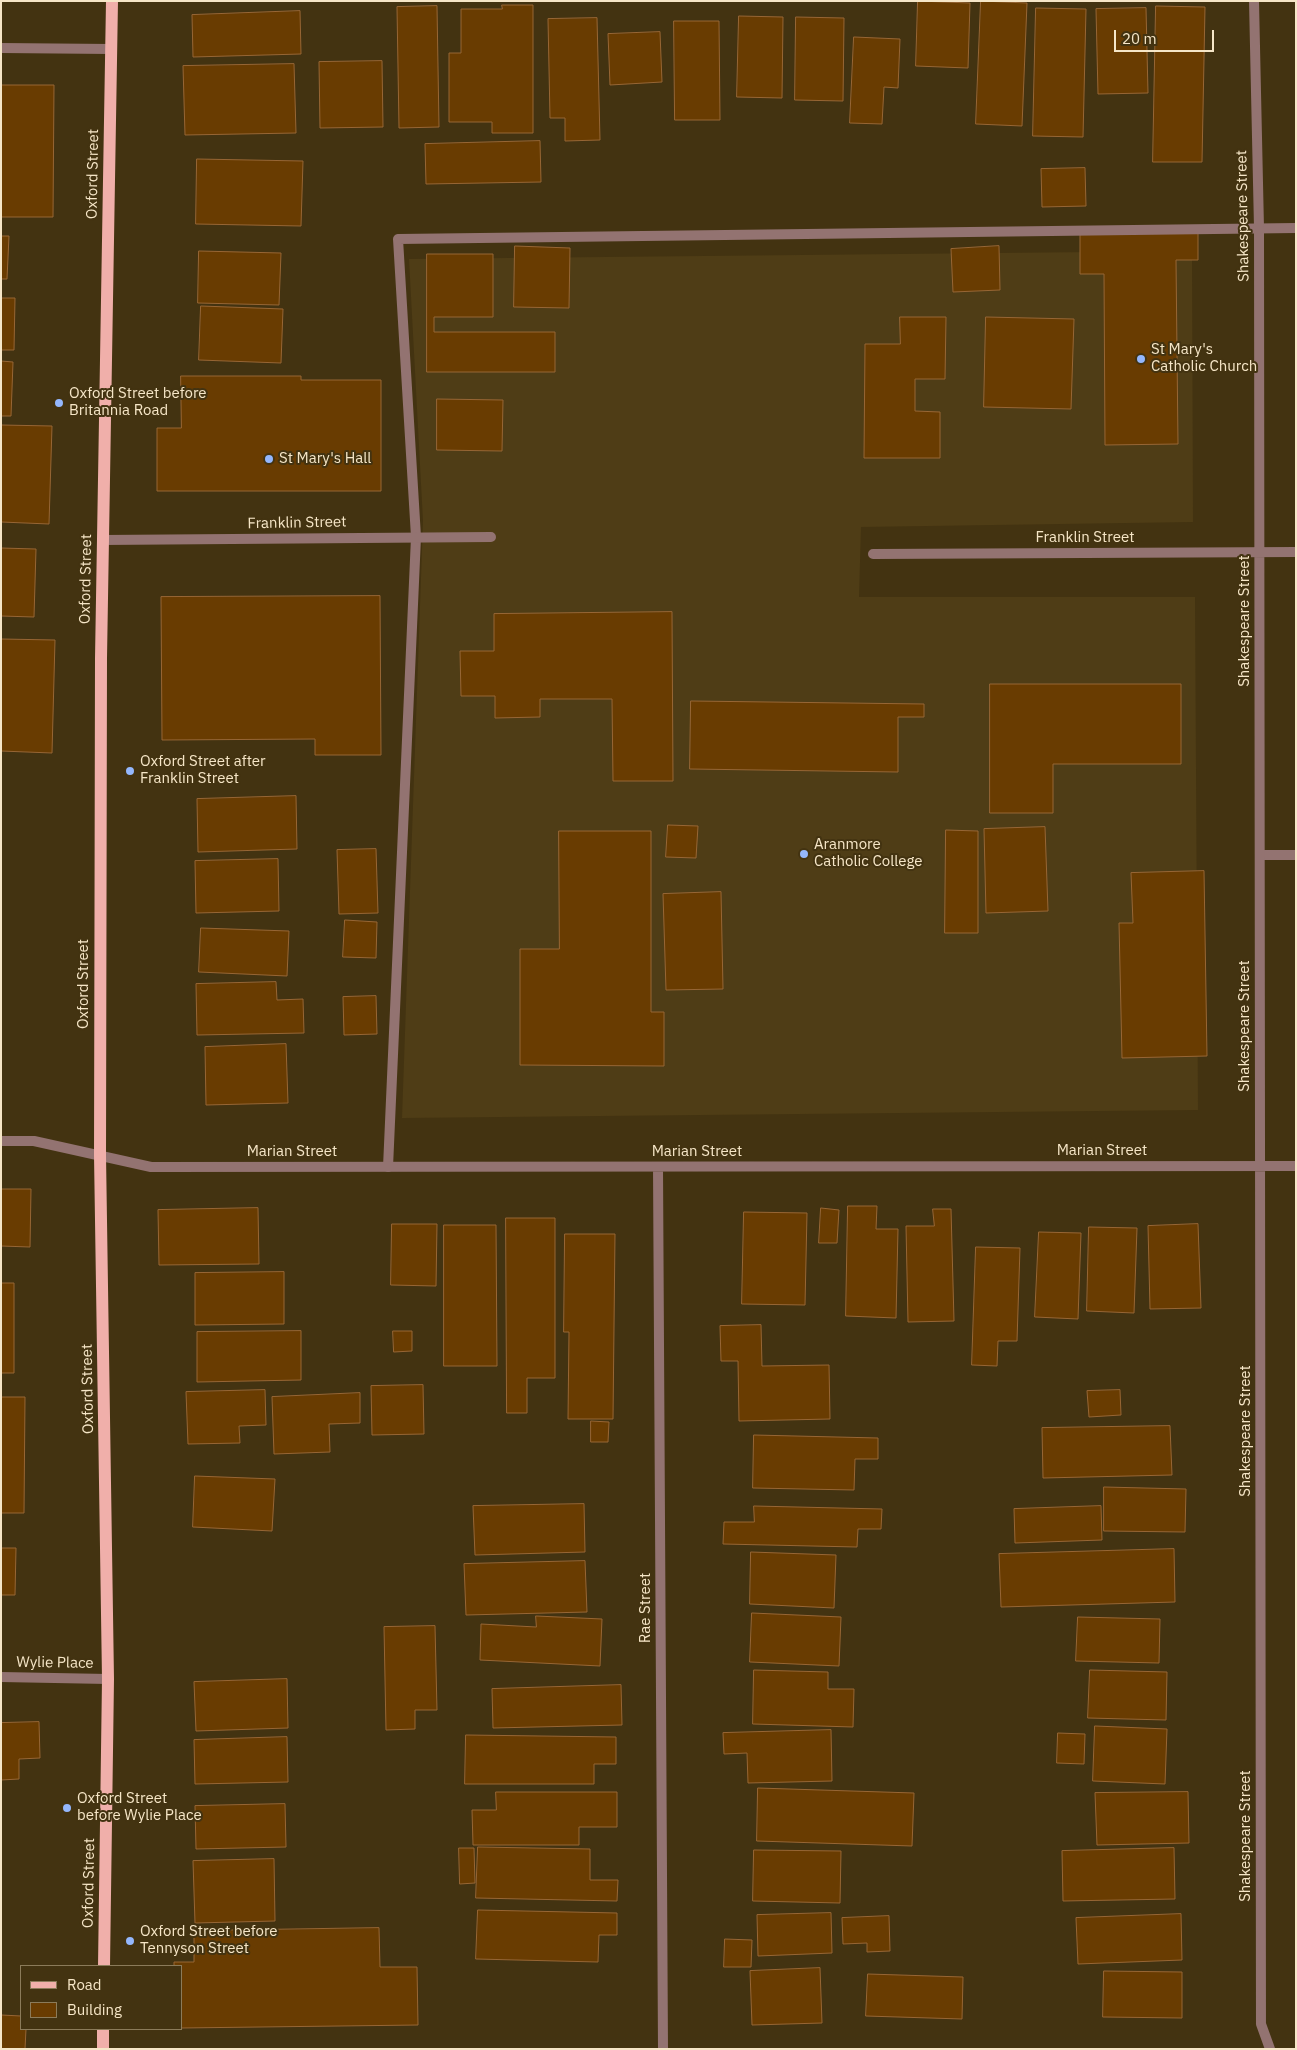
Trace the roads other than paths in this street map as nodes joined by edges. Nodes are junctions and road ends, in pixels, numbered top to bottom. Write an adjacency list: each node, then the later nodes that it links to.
1 (112, 1): 4 (main road, Oxford Street)
2 (1254, 1): 5 (street, Shakespeare Street)
3 (1, 48): 4 (street)
4 (111, 49): 9 (main road, Oxford Street)
5 (1259, 228): 6 (street); 7 (street); 11 (street, Shakespeare Street)
6 (1296, 228)
7 (416, 537): 8 (street, Franklin Street); 9 (street, Franklin Street); 19 (street)
8 (491, 537)
9 (102, 540): 16 (main road, Oxford Street)
10 (1296, 552): 11 (street, Franklin Street)
11 (1259, 553): 12 (street, Franklin Street); 13 (street, Shakespeare Street)
12 (874, 554)
13 (1260, 855): 14 (street); 17 (street, Shakespeare Street)
14 (1296, 855)
15 (1, 1141): 16 (street, Marian Street)
16 (100, 1155): 19 (street, Marian Street); 22 (main road, Oxford Street)
17 (1260, 1166): 18 (street, Marian Street); 20 (street, Marian Street); 27 (street, Shakespeare Street)
18 (1296, 1166)
19 (388, 1167): 20 (street, Marian Street)
20 (658, 1167): 26 (street, Rae Street)
21 (1, 1677): 22 (street, Wylie Place)
22 (108, 1679): 23 (main road, Oxford Street)
23 (104, 1965)
24 (103, 2030): 25 (main road)
25 (103, 2049)
26 (663, 2049)
27 (1270, 2049)

